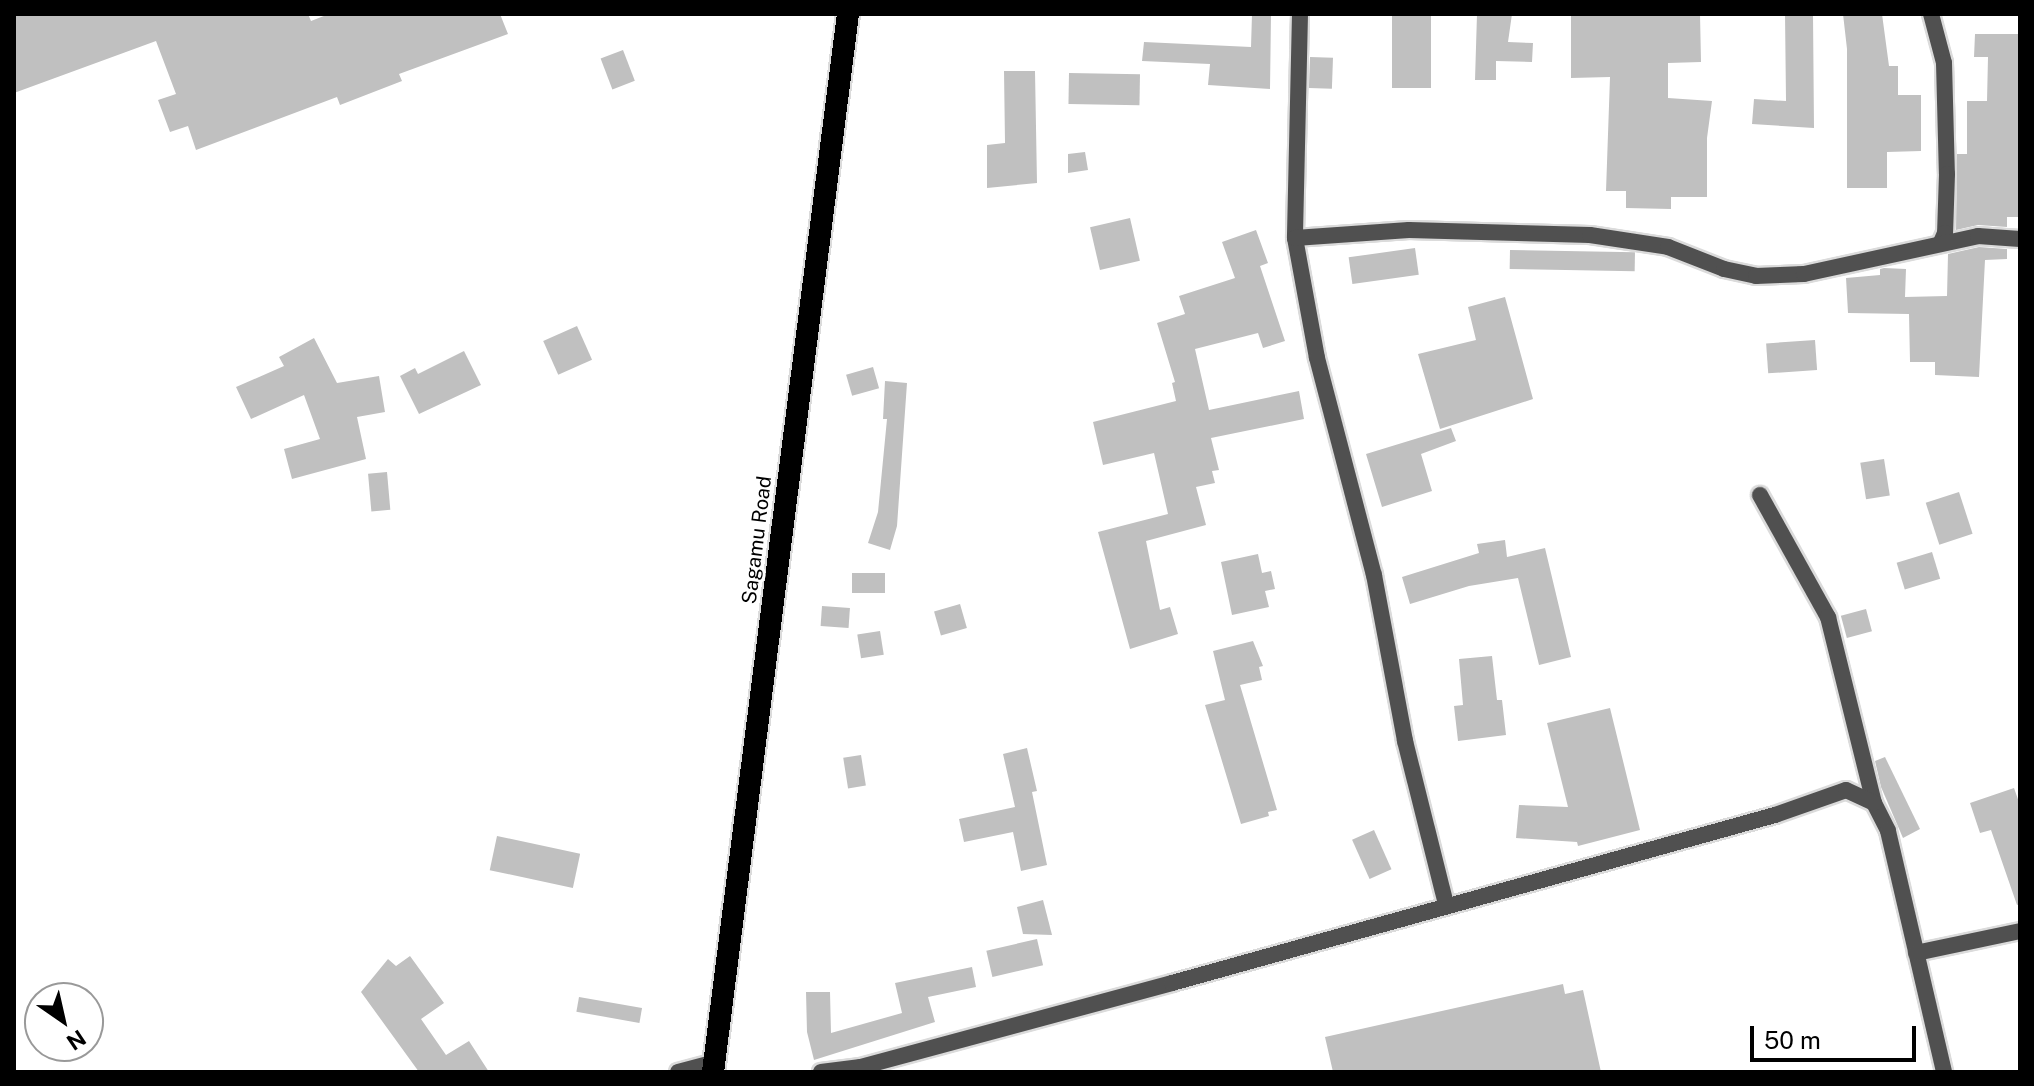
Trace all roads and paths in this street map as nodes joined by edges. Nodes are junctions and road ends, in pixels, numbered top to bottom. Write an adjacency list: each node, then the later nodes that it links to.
1 (848, 14): 12 (highway, Sagamu Road)
2 (1300, 14): 4 (street)
3 (1931, 14): 6 (street)
4 (1295, 238): 6 (street); 9 (street)
5 (2020, 239): 6 (street)
6 (1941, 242)
7 (1760, 495): 8 (street)
8 (1874, 803): 9 (street); 11 (street)
9 (1446, 904): 14 (street)
10 (2020, 931): 11 (street)
11 (1916, 953): 15 (street)
12 (714, 1067): 13 (street)
13 (678, 1072)
14 (821, 1072)
15 (1944, 1072)

